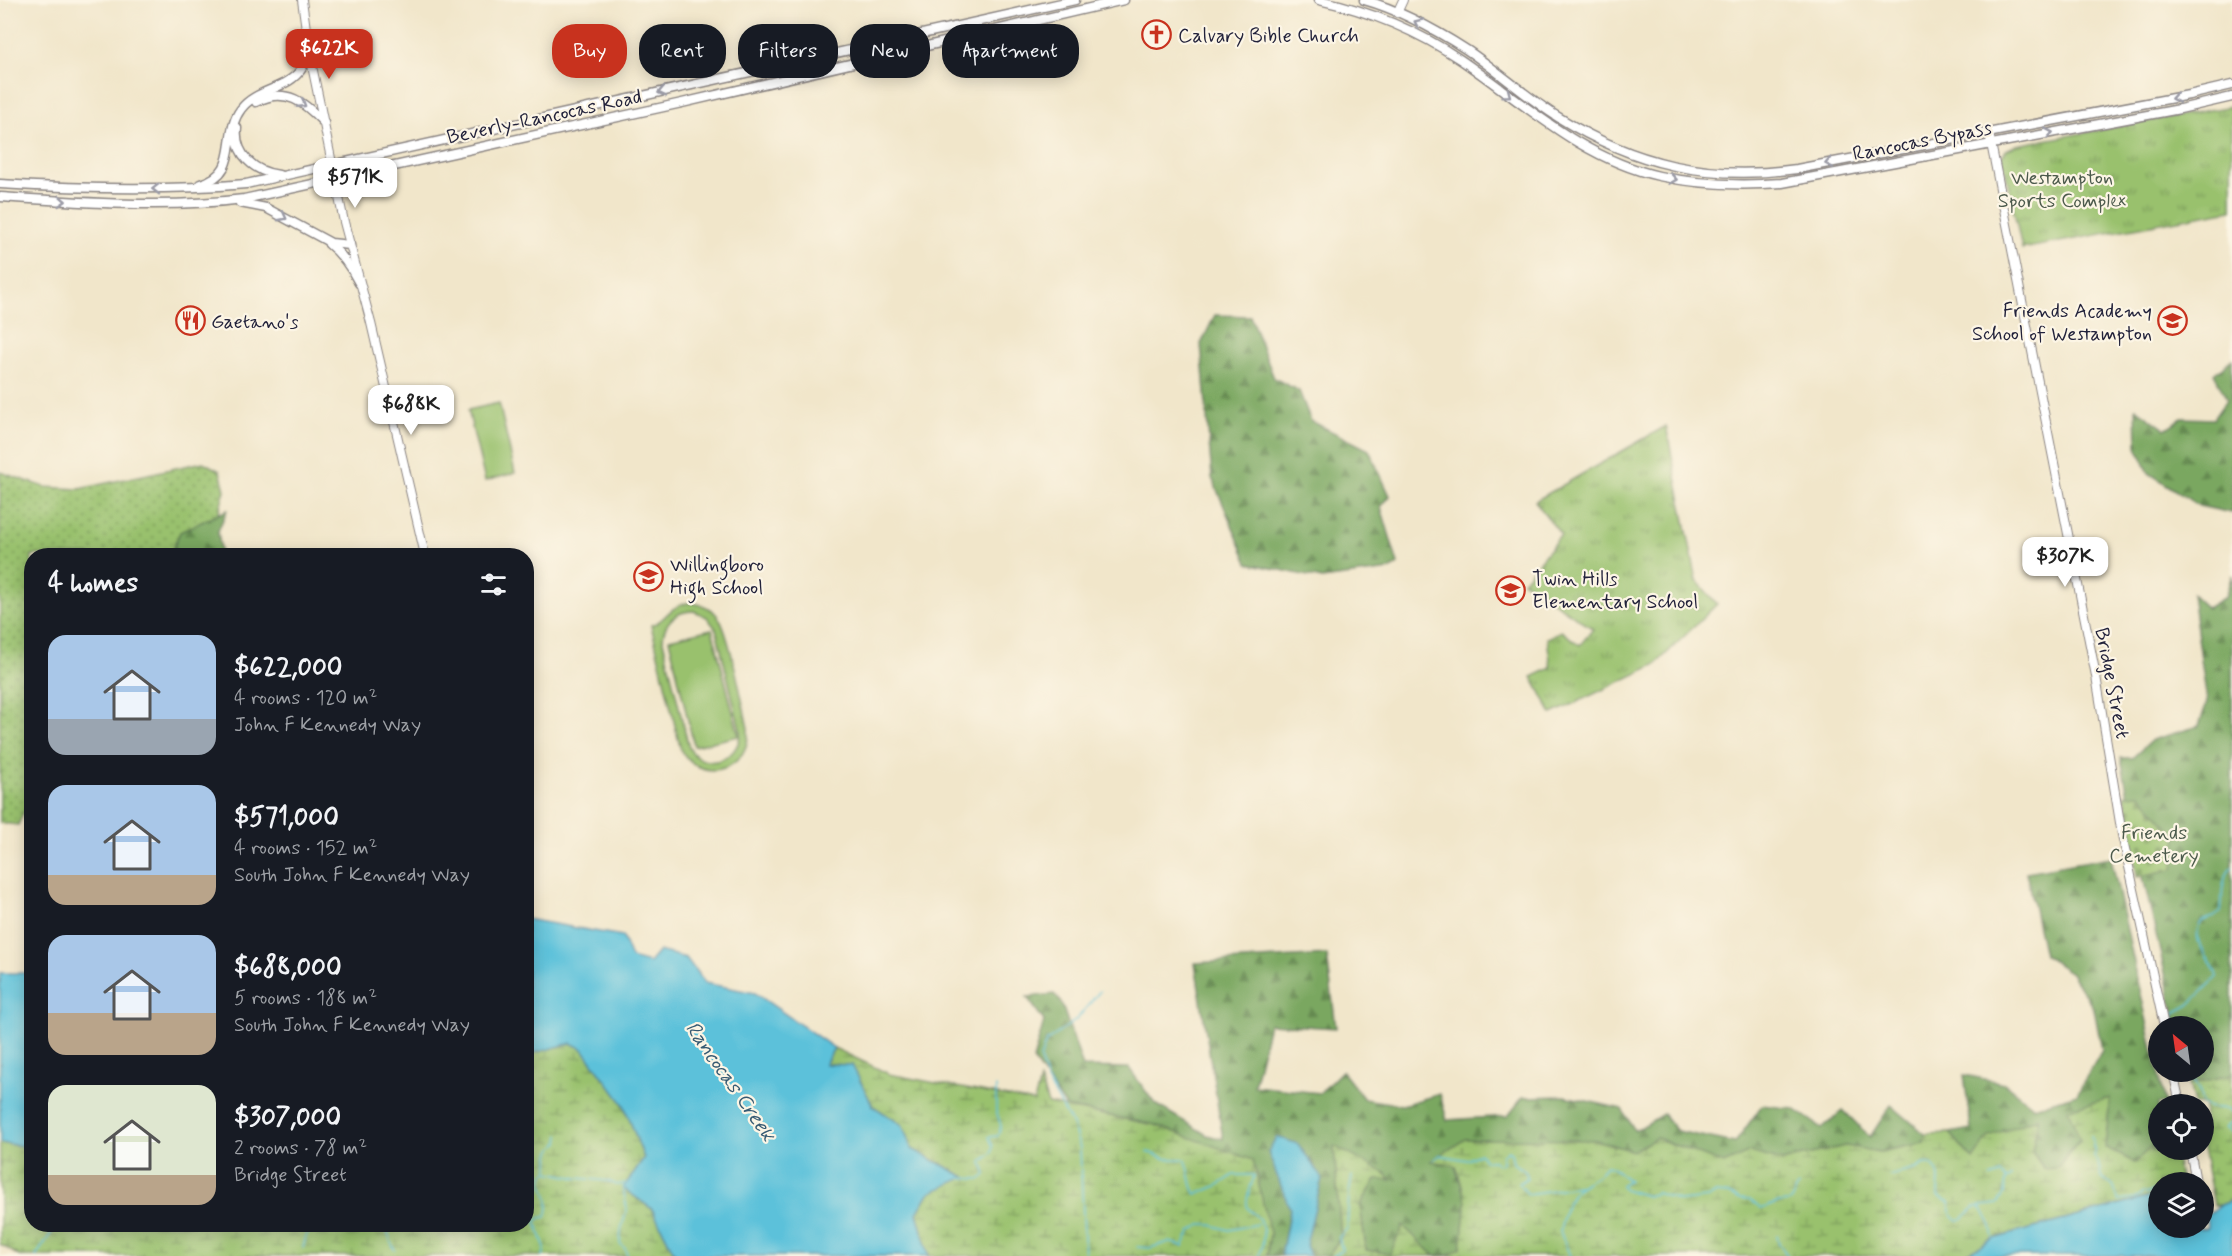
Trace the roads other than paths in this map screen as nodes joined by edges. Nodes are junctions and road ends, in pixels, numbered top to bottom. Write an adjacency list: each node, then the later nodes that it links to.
1 (302, 0): 8 (main road)
2 (1075, 0): 16 (main road, Beverly-Rancocas Road, one-way to 16)
3 (1124, 0): 18 (main road, Beverly-Rancocas Road)
4 (1319, 0): 10 (main road)
5 (1364, 0): 7 (main road)
6 (1403, 0): 7 (main road)
7 (1396, 13): 9 (main road, one-way to 7)
8 (309, 51): 13 (main road); 20 (main road)
9 (1469, 51): 10 (main road); 14 (main road, Rancocas Bypass, one-way to 9)
10 (1460, 59): 15 (main road, Rancocas Bypass, one-way to 15)
11 (2232, 85): 14 (main road, Rancocas Bypass, one-way to 14)
12 (2232, 97): 15 (main road, Rancocas Bypass, one-way to 12)
13 (324, 123): 16 (main road); 17 (main road, one-way to 13)
14 (1989, 133): 15 (main road, Bridge Street)
15 (1991, 144): 27 (main road, Bridge Street)
16 (334, 165): 17 (main road, Beverly-Rancocas Road); 18 (main road)
17 (289, 176): 20 (main road, Beverly-Rancocas Road)
18 (336, 179): 22 (main road, Beverly-Rancocas Road); 24 (main road)
19 (0, 184): 20 (main road, Beverly-Rancocas Road, one-way to 19)
20 (181, 189)
21 (0, 197): 22 (main road, Beverly-Rancocas Road, one-way to 22)
22 (227, 201): 23 (main road, one-way to 23)
23 (324, 240): 24 (main road); 25 (main road)
24 (350, 245): 25 (main road)
25 (359, 283): 26 (main road)
26 (423, 548)
27 (2162, 1016)

